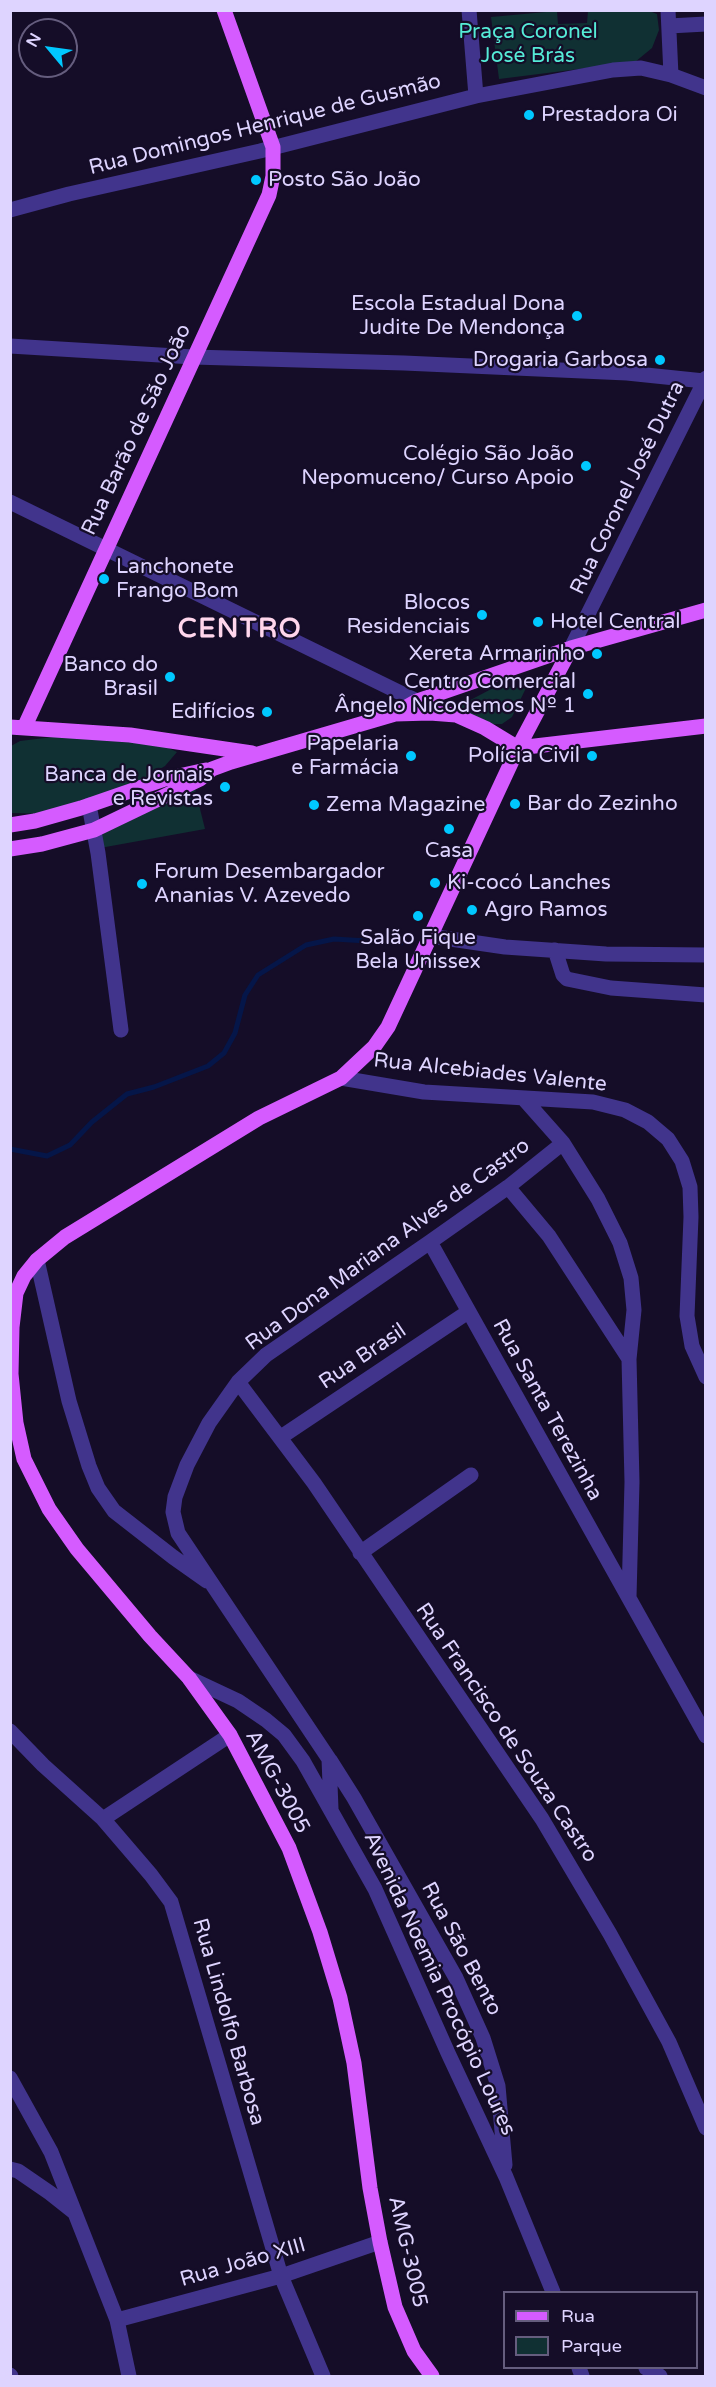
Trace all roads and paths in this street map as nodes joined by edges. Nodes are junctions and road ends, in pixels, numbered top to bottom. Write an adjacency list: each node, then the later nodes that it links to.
1 (224, 10): 9 (main road)
2 (469, 10): 8 (street)
3 (668, 10): 5 (street)
4 (705, 24): 5 (street)
5 (669, 26): 6 (street)
6 (671, 75): 7 (street, Rua Domingos Henrique de Gusmão); 8 (street, Rua Domingos Henrique de Gusmão)
7 (705, 88)
8 (476, 96): 9 (street, Rua Domingos Henrique de Gusmão)
9 (273, 147): 10 (street, Rua Domingos Henrique de Gusmão); 12 (main road, Rua Barão de São João)
10 (10, 210)
11 (10, 346): 12 (street)
12 (193, 357): 13 (street); 15 (main road, Rua Barão de São João)
13 (705, 380): 17 (street, Rua Coronel José Dutra)
14 (10, 502): 15 (street)
15 (106, 548): 18 (street); 21 (main road, Rua Barão de São João)
16 (705, 610): 17 (main road)
17 (571, 648): 18 (main road); 22 (main road, AMG-3005)
18 (417, 701): 19 (main road)
19 (394, 714): 22 (main road); 23 (main road)
20 (705, 726): 22 (main road)
21 (17, 728): 23 (main road)
22 (518, 748): 29 (main road, AMG-3005)
23 (255, 754): 24 (main road)
24 (212, 769): 25 (main road); 27 (main road)
25 (89, 806): 26 (main road); 27 (street)
26 (10, 825)
27 (94, 830): 28 (main road); 33 (street)
28 (10, 849)
29 (430, 936): 30 (street); 34 (main road, AMG-3005)
30 (555, 950): 31 (street); 32 (street)
31 (705, 955)
32 (705, 995)
33 (121, 1030)
34 (341, 1078): 35 (street, Rua Alcebiades Valente); 39 (main road, AMG-3005)
35 (524, 1099): 36 (street); 43 (street, Rua Alcebiades Valente)
36 (563, 1143): 37 (street, Rua Dona Mariana Alves de Castro); 42 (street)
37 (508, 1187): 38 (street, Rua Dona Mariana Alves de Castro); 42 (street)
38 (430, 1242): 41 (street, Rua Santa Terezinha); 44 (street, Rua Dona Mariana Alves de Castro)
39 (37, 1260): 40 (main road, AMG-3005); 48 (street)
40 (13, 1297): 50 (main road, AMG-3005)
41 (468, 1312): 45 (street, Rua Brasil); 49 (street, Rua Santa Terezinha)
42 (629, 1359): 49 (street)
43 (705, 1377)
44 (238, 1382): 45 (street, Rua Francisco de Souza Castro); 48 (street, Rua Dona Mariana Alves de Castro)
45 (281, 1437): 47 (street, Rua Francisco de Souza Castro)
46 (471, 1475): 47 (street)
47 (360, 1553): 58 (street, Rua Francisco de Souza Castro)
48 (212, 1585): 54 (street, Rua São Bento)
49 (629, 1597): 53 (street, Rua Santa Terezinha)
50 (189, 1678): 52 (main road, AMG-3005); 55 (street, Avenida Noemia Procópio Loures)
51 (10, 1731): 56 (street, Rua Lindolfo Barbosa)
52 (230, 1735): 56 (street); 62 (main road, AMG-3005)
53 (705, 1736)
54 (329, 1759): 55 (street); 60 (street, Rua São Bento)
55 (331, 1809): 60 (street, Avenida Noemia Procópio Loures)
56 (103, 1819): 63 (street, Rua Lindolfo Barbosa)
57 (10, 2079): 61 (street)
58 (705, 2128)
59 (10, 2169): 61 (street)
60 (506, 2176): 64 (street, Avenida Noemia Procópio Loures)
61 (74, 2212): 65 (street)
62 (380, 2242): 63 (street, Rua João XIII); 68 (main road, AMG-3005)
63 (281, 2276): 65 (street, Rua João XIII); 67 (street, Rua Lindolfo Barbosa)
64 (554, 2290)
65 (117, 2320): 66 (street)
66 (129, 2376)
67 (322, 2376)
68 (431, 2376)

